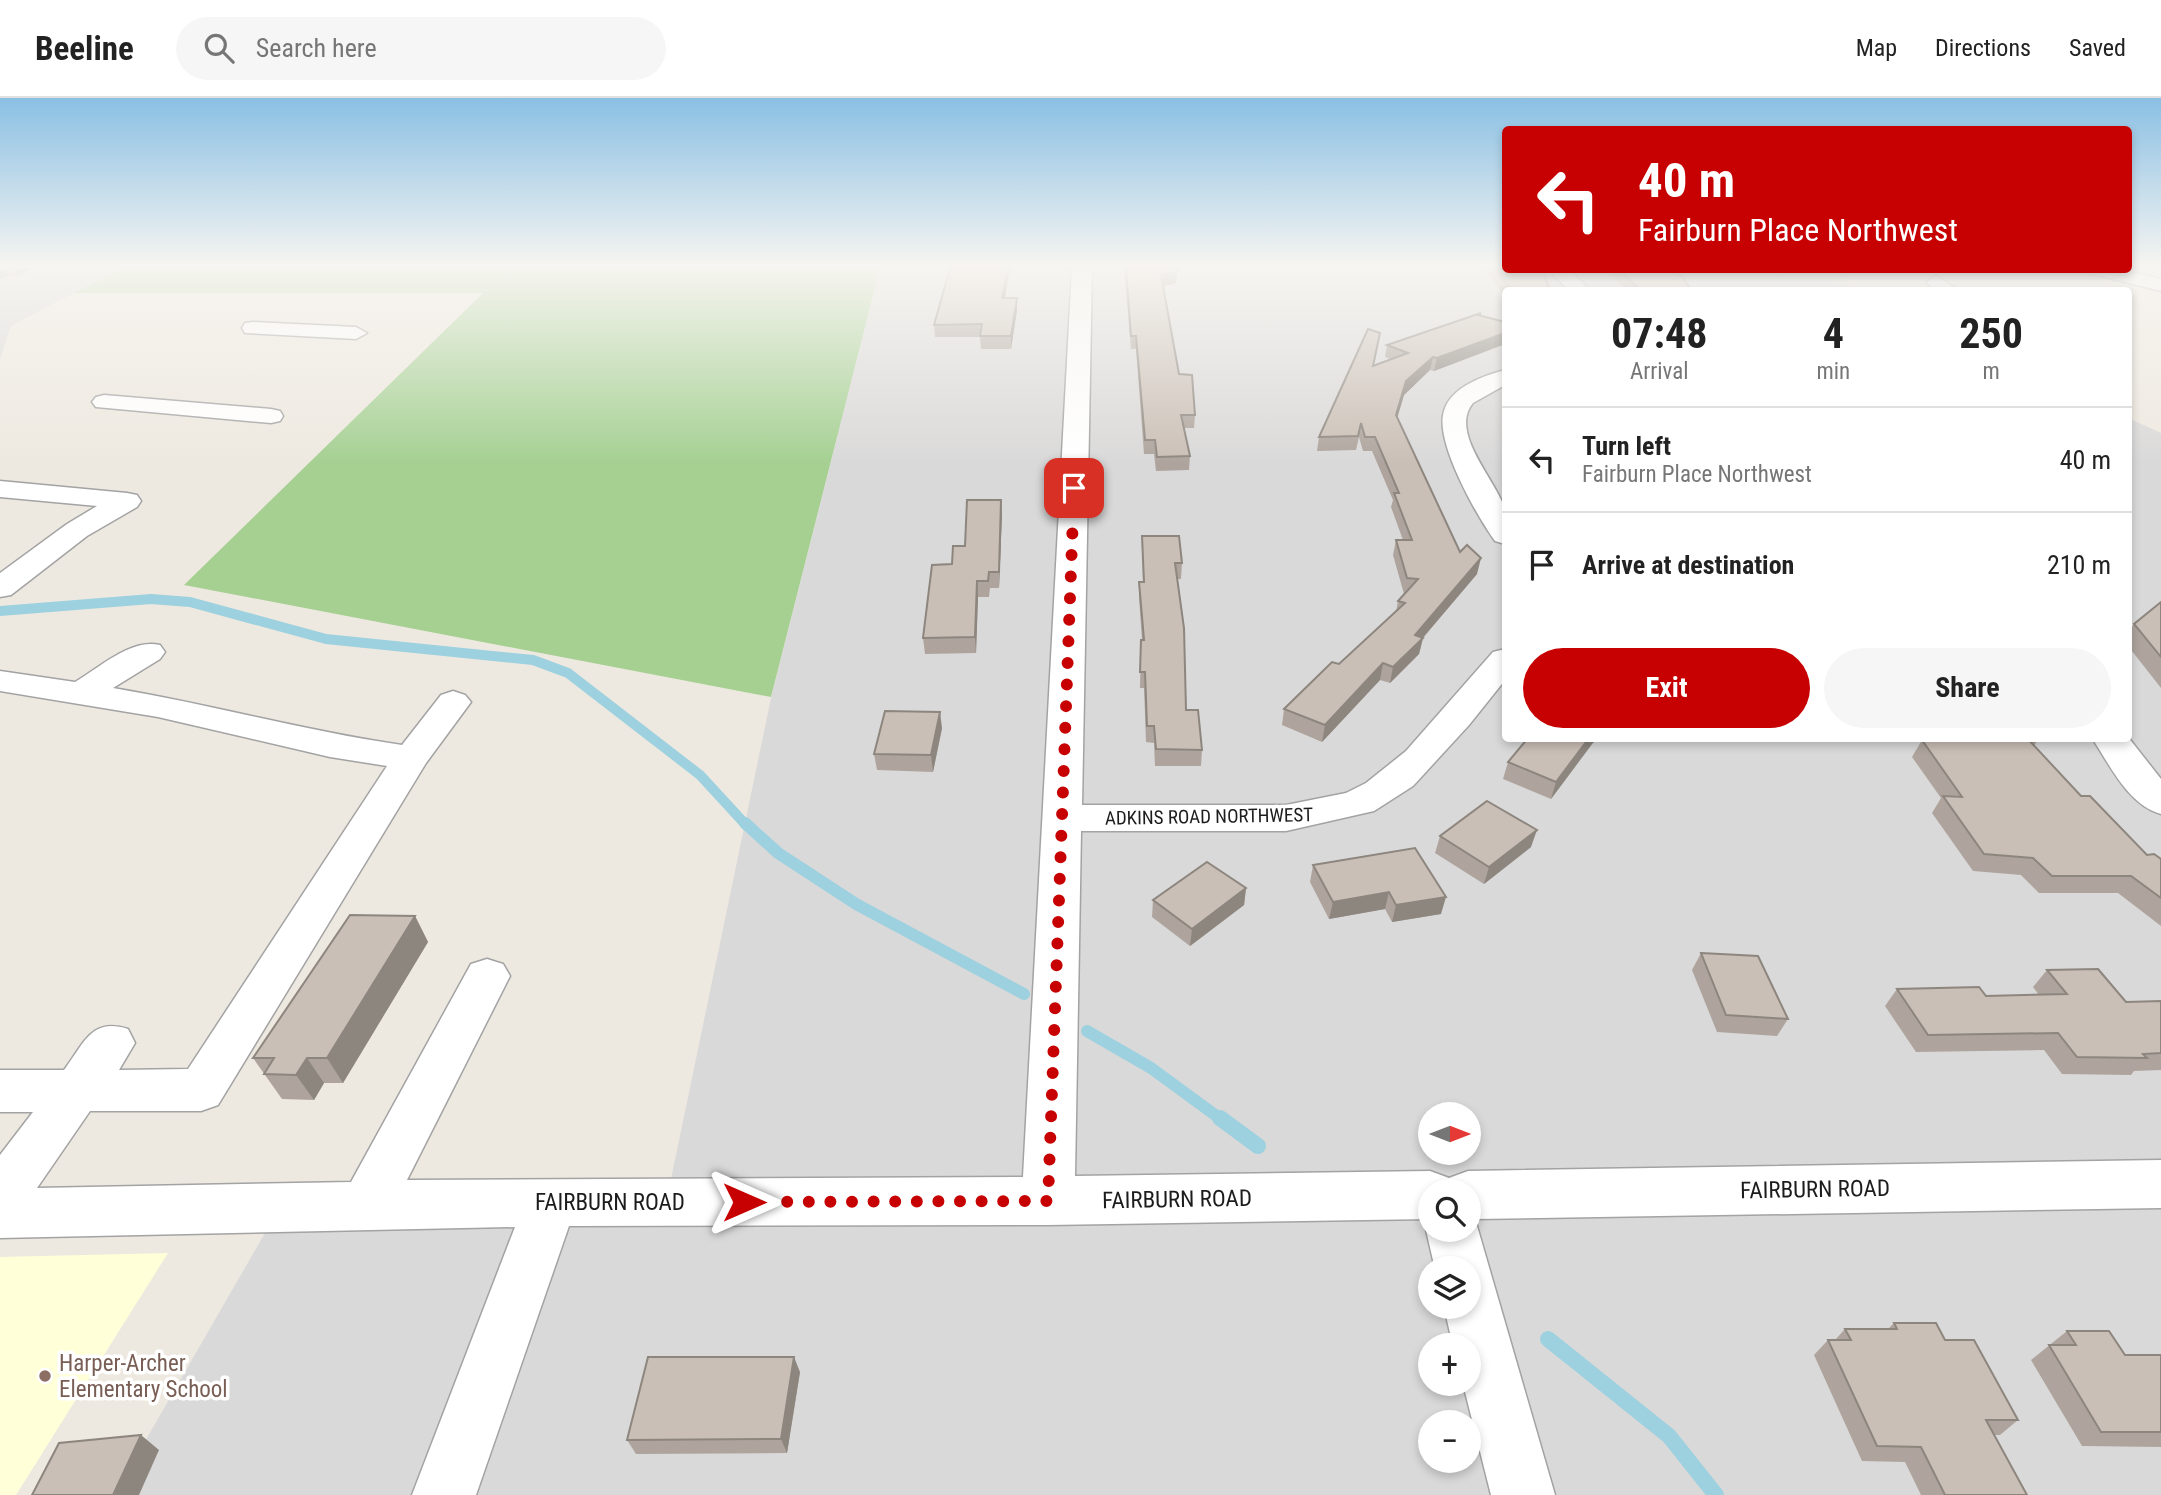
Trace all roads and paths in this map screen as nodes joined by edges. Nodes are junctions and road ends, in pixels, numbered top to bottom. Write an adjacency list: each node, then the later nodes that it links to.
1 (1080, 333): 16 (street)
2 (1502, 378): 6 (street)
3 (104, 402): 4 (street)
4 (271, 416)
5 (12, 485): 7 (street)
6 (1502, 529)
7 (0, 587)
8 (148, 652): 11 (street)
9 (1502, 662): 16 (street, ADKINS ROAD NORTHWEST)
10 (0, 681): 11 (street)
11 (82, 693): 14 (street)
12 (453, 702): 14 (street)
13 (2113, 742): 15 (street)
14 (411, 758): 20 (street)
15 (2161, 801)
16 (1062, 818): 25 (street)
17 (487, 976): 27 (street)
18 (111, 1043): 20 (street)
19 (0, 1091): 20 (street)
20 (74, 1091): 24 (street)
21 (2161, 1184): 23 (street, FAIRBURN ROAD)
22 (1418, 1195): 25 (street, FAIRBURN ROAD)
23 (1481, 1195)
24 (0, 1197)
25 (1048, 1201): 26 (street, FAIRBURN ROAD)
26 (551, 1202): 27 (street, FAIRBURN ROAD); 30 (street)
27 (367, 1205): 28 (street, FAIRBURN ROAD)
28 (0, 1213)
29 (1476, 1319): 31 (street)
30 (444, 1495)
31 (1523, 1495)

